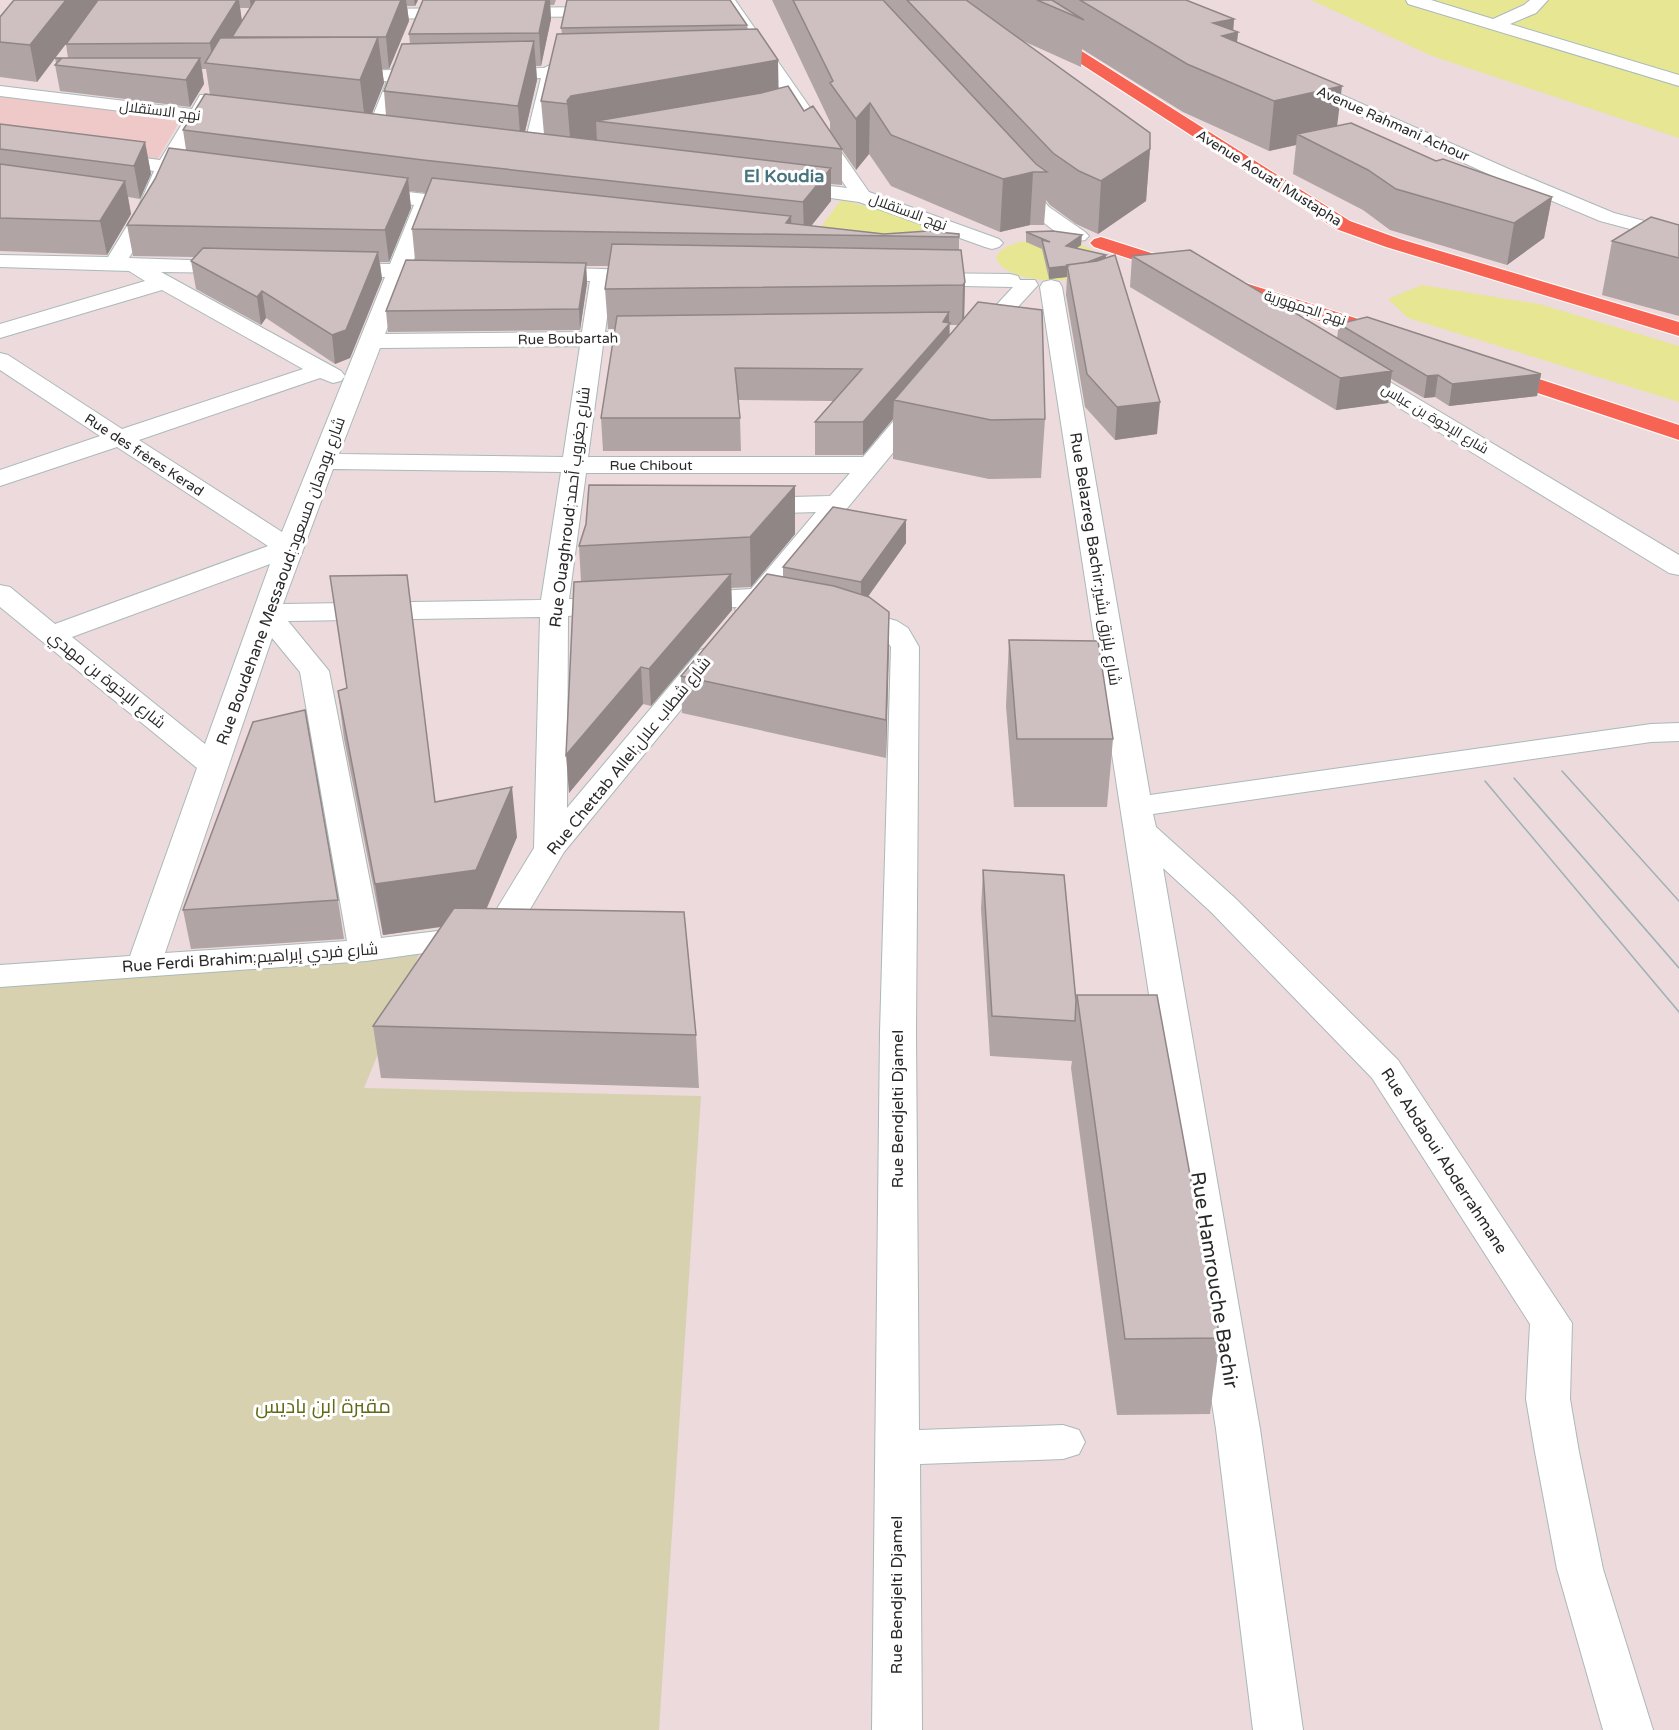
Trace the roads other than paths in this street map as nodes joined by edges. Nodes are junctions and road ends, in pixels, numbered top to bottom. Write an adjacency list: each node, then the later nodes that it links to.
1 (990, 0): 68 (main road, Avenue Aouati Mustapha)
2 (1414, 0): 9 (street)
3 (1540, 0): 9 (street)
4 (564, 6): 5 (street); 7 (street); 10 (street)
5 (427, 7): 8 (street); 19 (street)
6 (724, 7): 13 (street)
7 (632, 11)
8 (346, 14)
9 (1495, 24): 22 (street)
10 (560, 32)
11 (556, 53): 16 (street)
12 (753, 68): 13 (street)
13 (776, 68): 26 (street)
14 (610, 72): 16 (street)
15 (1278, 72): 49 (street, Avenue Rahmani Achour)
16 (551, 73): 18 (street); 34 (street)
17 (457, 75): 19 (street)
18 (480, 75)
19 (398, 76): 21 (street); 31 (street)
20 (54, 77): 25 (street)
21 (315, 77)
22 (1679, 81)
23 (215, 87): 28 (street)
24 (0, 91): 25 (street, نهج الاستقلال)
25 (38, 96): 28 (street, نهج الاستقلال)
26 (804, 109): 27 (street); 42 (street)
27 (783, 114)
28 (198, 115): 29 (street, نهج الاستقلال); 37 (street)
29 (256, 123)
30 (350, 135): 31 (street)
31 (374, 138): 32 (street)
32 (396, 141)
33 (510, 153): 34 (street)
34 (532, 155): 36 (street)
35 (83, 157): 37 (street)
36 (554, 158)
37 (166, 167): 39 (street); 46 (street)
38 (1003, 167): 48 (street)
39 (225, 175)
40 (767, 184): 42 (street, نهج الاستقلال)
41 (343, 190): 43 (street)
42 (862, 196): 54 (street, نهج الاستقلال)
43 (426, 201): 45 (street); 58 (street, Rue Boudehane Messaoud;شارع بودهان مسعود)
44 (126, 205): 46 (street)
45 (486, 207)
46 (148, 208): 53 (street)
47 (1043, 233): 48 (street)
48 (1078, 236): 50 (street)
49 (1679, 236)
50 (1101, 243): 57 (main road, نهج الجمهورية); 59 (street)
51 (0, 261): 53 (street)
52 (958, 261): 54 (street)
53 (124, 264): 55 (street); 65 (street)
54 (981, 264): 66 (street)
55 (260, 268)
56 (317, 269): 58 (street)
57 (1191, 270): 67 (street); 73 (main road, نهج الجمهورية)
58 (398, 271): 60 (street); 72 (street, Rue Boudehane Messaoud;شارع بودهان مسعود)
59 (1115, 272)
60 (466, 273)
61 (523, 274): 62 (street)
62 (602, 275): 63 (street); 71 (street, Rue Ouaghroud;شارع جغروب أحمد)
63 (674, 276)
64 (901, 280): 66 (street)
65 (164, 282): 69 (street); 78 (street)
66 (1040, 285): 74 (street); 98 (street, Rue Belazreg Bachir;شارع بلزرق بشير)
67 (1282, 326)
68 (1679, 329)
69 (0, 331)
70 (675, 338): 71 (street, Rue Boubartah)
71 (593, 339): 72 (street, Rue Boubartah); 84 (street, Rue Ouaghroud;شارع جغروب أحمد)
72 (371, 341): 80 (street, Rue Boudehane Messaoud;شارع بودهان مسعود)
73 (1407, 342)
74 (965, 343)
75 (1333, 357): 90 (street, شارع الإخوة بن عباس)
76 (0, 360): 82 (street, Rue des frères Kerad)
77 (1475, 365): 81 (main road)
78 (322, 370): 80 (street); 82 (street)
79 (936, 386): 85 (street, Rue Chettab Allel;شارع شطاب علال)
80 (352, 387): 83 (street, Rue Boudehane Messaoud;شارع بودهان مسعود)
81 (1679, 432)
82 (118, 438): 86 (street); 89 (street, Rue des frères Kerad)
83 (323, 461): 84 (street, Rue Chibout); 89 (street, Rue Boudehane Messaoud;شارع بودهان مسعود)
84 (574, 465): 85 (street, Rue Chibout); 92 (street, Rue Ouaghroud;شارع جغروب أحمد)
85 (870, 465): 87 (street, Rue Chettab Allel;شارع شطاب علال)
86 (0, 478)
87 (837, 504): 88 (street); 94 (street, Rue Chettab Allel;شارع شطاب علال)
88 (732, 507)
89 (289, 548): 93 (street, Rue Boudehane Messaoud;شارع بودهان مسعود); 95 (street)
90 (1679, 567)
91 (0, 593): 95 (street, شارع الإخوة بن مهدي)
92 (554, 608): 93 (street, Rue Bendjelti Djamel); 94 (street, Rue Bendjelti Djamel); 99 (street, Rue Ouaghroud;شارع جغروب أحمد)
93 (266, 614): 97 (street, Rue Boudehane Messaoud;شارع بودهان مسعود); 101 (street)
94 (742, 618): 99 (street, Rue Chettab Allel;شارع شطاب علال); 105 (street, Rue Bendjelti Djamel)
95 (51, 635): 97 (street, شارع الإخوة بن مهدي)
96 (1679, 732): 98 (street)
97 (213, 766): 102 (street, Rue Boudehane Messaoud;شارع بودهان مسعود)
98 (1139, 819): 107 (street, Rue Hamrouche Bachir); 108 (street, Rue Abdaoui Abderrahmane)
99 (550, 848): 100 (street, Rue Chettab Allel;شارع شطاب علال)
100 (499, 934): 101 (street, Rue Ferdi Brahim;شارع فردي إبراهيم)
101 (366, 950): 102 (street, Rue Ferdi Brahim;شارع فردي إبراهيم)
102 (144, 965): 103 (street, Rue Ferdi Brahim;شارع فردي إبراهيم)
103 (7, 968)
104 (1063, 1442): 105 (street)
105 (897, 1448): 106 (street, Rue Bendjelti Djamel)
106 (897, 1730)
107 (1278, 1730)
108 (1628, 1730)

